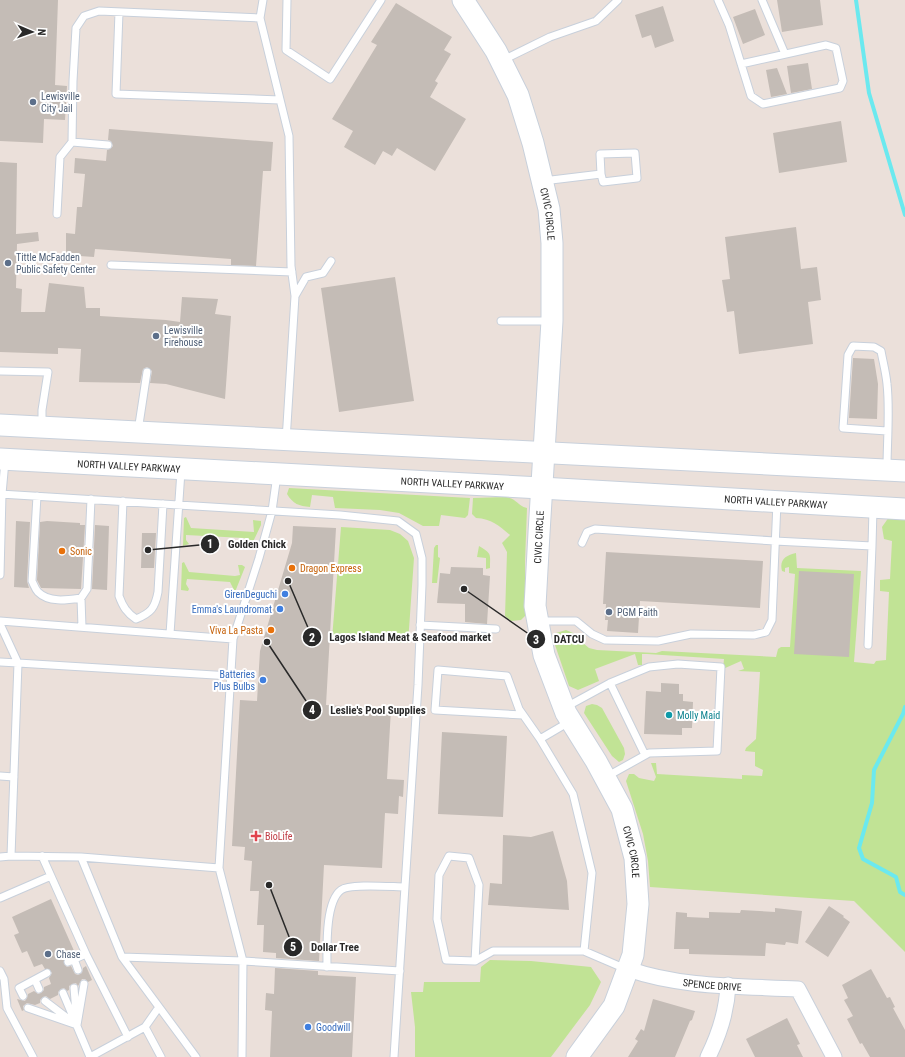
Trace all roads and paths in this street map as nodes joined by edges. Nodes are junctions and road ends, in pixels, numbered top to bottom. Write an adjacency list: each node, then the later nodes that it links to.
1 (263, 0): 9 (lane)
2 (287, 0): 3 (lane)
3 (381, 0)
4 (463, 0): 11 (main road, CIVIC CIRCLE)
5 (618, 0): 11 (lane)
6 (718, 0): 12 (lane)
7 (762, 0): 10 (lane)
8 (119, 12): 9 (lane); 13 (lane); 14 (lane)
9 (260, 18): 13 (lane)
10 (785, 54): 12 (lane); 12 (lane)
11 (501, 61): 17 (main road, CIVIC CIRCLE)
12 (741, 64)
13 (280, 100): 21 (lane)
14 (72, 142): 15 (lane); 18 (lane)
15 (108, 145)
16 (601, 174): 16 (lane); 17 (lane)
17 (542, 181): 24 (main road, CIVIC CIRCLE)
18 (57, 214)
19 (331, 261): 22 (lane)
20 (111, 265): 21 (lane)
21 (292, 272): 22 (lane)
22 (295, 296): 33 (lane)
23 (501, 321): 24 (lane)
24 (552, 321): 34 (main road, CIVIC CIRCLE)
25 (0, 371): 28 (lane)
26 (147, 372): 31 (lane)
27 (0, 425): 28 (main road)
28 (42, 427): 29 (main road)
29 (109, 430): 31 (main road); 36 (main road)
30 (887, 431): 30 (lane); 38 (lane)
31 (138, 432): 32 (main road)
32 (184, 434): 33 (main road); 37 (main road)
33 (285, 440): 34 (main road); 39 (main road)
34 (544, 452): 38 (main road); 40 (main road, CIVIC CIRCLE)
35 (2, 459): 36 (main road, NORTH VALLEY PARKWAY); 41 (lane)
36 (107, 465): 37 (main road, NORTH VALLEY PARKWAY)
37 (181, 469): 39 (main road, NORTH VALLEY PARKWAY); 47 (lane)
38 (896, 470)
39 (277, 474): 40 (main road, NORTH VALLEY PARKWAY); 50 (lane)
40 (541, 488): 45 (main road, NORTH VALLEY PARKWAY); 57 (main road, CIVIC CIRCLE)
41 (1, 494): 42 (lane); 54 (lane)
42 (37, 496): 43 (lane); 55 (lane)
43 (92, 499): 44 (lane); 55 (lane)
44 (123, 501): 46 (lane); 56 (lane)
45 (777, 501): 48 (main road, NORTH VALLEY PARKWAY); 51 (lane)
46 (163, 504): 47 (lane); 56 (lane)
47 (178, 505): 50 (lane); 63 (lane)
48 (874, 507): 49 (main road, NORTH VALLEY PARKWAY); 53 (lane)
49 (905, 509)
50 (272, 511): 59 (lane); 64 (lane)
51 (775, 541): 52 (lane); 53 (lane); 57 (lane)
52 (582, 543)
53 (872, 546): 65 (lane)
54 (0, 575)
55 (81, 598): 60 (lane)
56 (136, 620): 62 (lane)
57 (538, 621): 70 (main road, CIVIC CIRCLE)
58 (0, 623): 60 (lane); 67 (lane)
59 (420, 625): 61 (lane); 83 (lane)
60 (82, 628): 62 (lane)
61 (496, 629)
62 (136, 632): 63 (lane)
63 (170, 634): 64 (lane)
64 (233, 639): 68 (lane)
65 (868, 645)
66 (0, 662): 67 (lane)
67 (18, 663): 68 (lane); 75 (lane)
68 (231, 676): 81 (lane)
69 (610, 683): 70 (lane); 73 (lane); 73 (lane)
70 (568, 714): 72 (lane); 76 (main road, CIVIC CIRCLE)
71 (523, 715): 71 (lane); 72 (lane)
72 (540, 738): 85 (lane)
73 (645, 755): 76 (lane)
74 (0, 776): 75 (lane)
75 (14, 777): 77 (lane)
76 (605, 778): 92 (main road, CIVIC CIRCLE)
77 (11, 856): 78 (lane); 79 (lane)
78 (42, 856): 80 (lane); 82 (lane)
79 (0, 857)
80 (81, 857): 81 (lane); 87 (lane)
81 (219, 868): 89 (lane)
82 (51, 876): 84 (lane); 86 (lane)
83 (406, 887): 90 (lane); 94 (lane)
84 (0, 898)
85 (584, 951): 88 (lane); 92 (lane)
86 (86, 954): 91 (lane); 108 (lane)
87 (122, 957): 89 (lane); 104 (lane)
88 (475, 961): 88 (lane)
89 (243, 962): 90 (lane); 113 (lane)
90 (327, 967): 94 (lane)
91 (78, 970)
92 (628, 970): 98 (street, SPENCE DRIVE); 115 (main road, CIVIC CIRCLE)
93 (0, 971): 110 (lane)
94 (400, 971): 114 (lane)
95 (46, 973): 96 (lane)
96 (35, 980): 100 (lane); 102 (lane)
97 (84, 984): 106 (lane)
98 (728, 985): 116 (street); 117 (street, SPENCE DRIVE)
99 (74, 988): 106 (lane)
100 (39, 989)
101 (63, 993): 106 (lane)
102 (23, 996)
103 (45, 1001): 106 (lane)
104 (159, 1007): 107 (lane); 112 (lane)
105 (28, 1008): 106 (lane)
106 (77, 1025): 111 (lane)
107 (145, 1027): 108 (lane); 109 (lane)
108 (128, 1037): 111 (lane)
109 (157, 1055)
110 (34, 1057)
111 (90, 1057)
112 (196, 1057)
113 (242, 1057)
114 (394, 1057)
115 (578, 1057)
116 (708, 1057)
117 (834, 1057)

